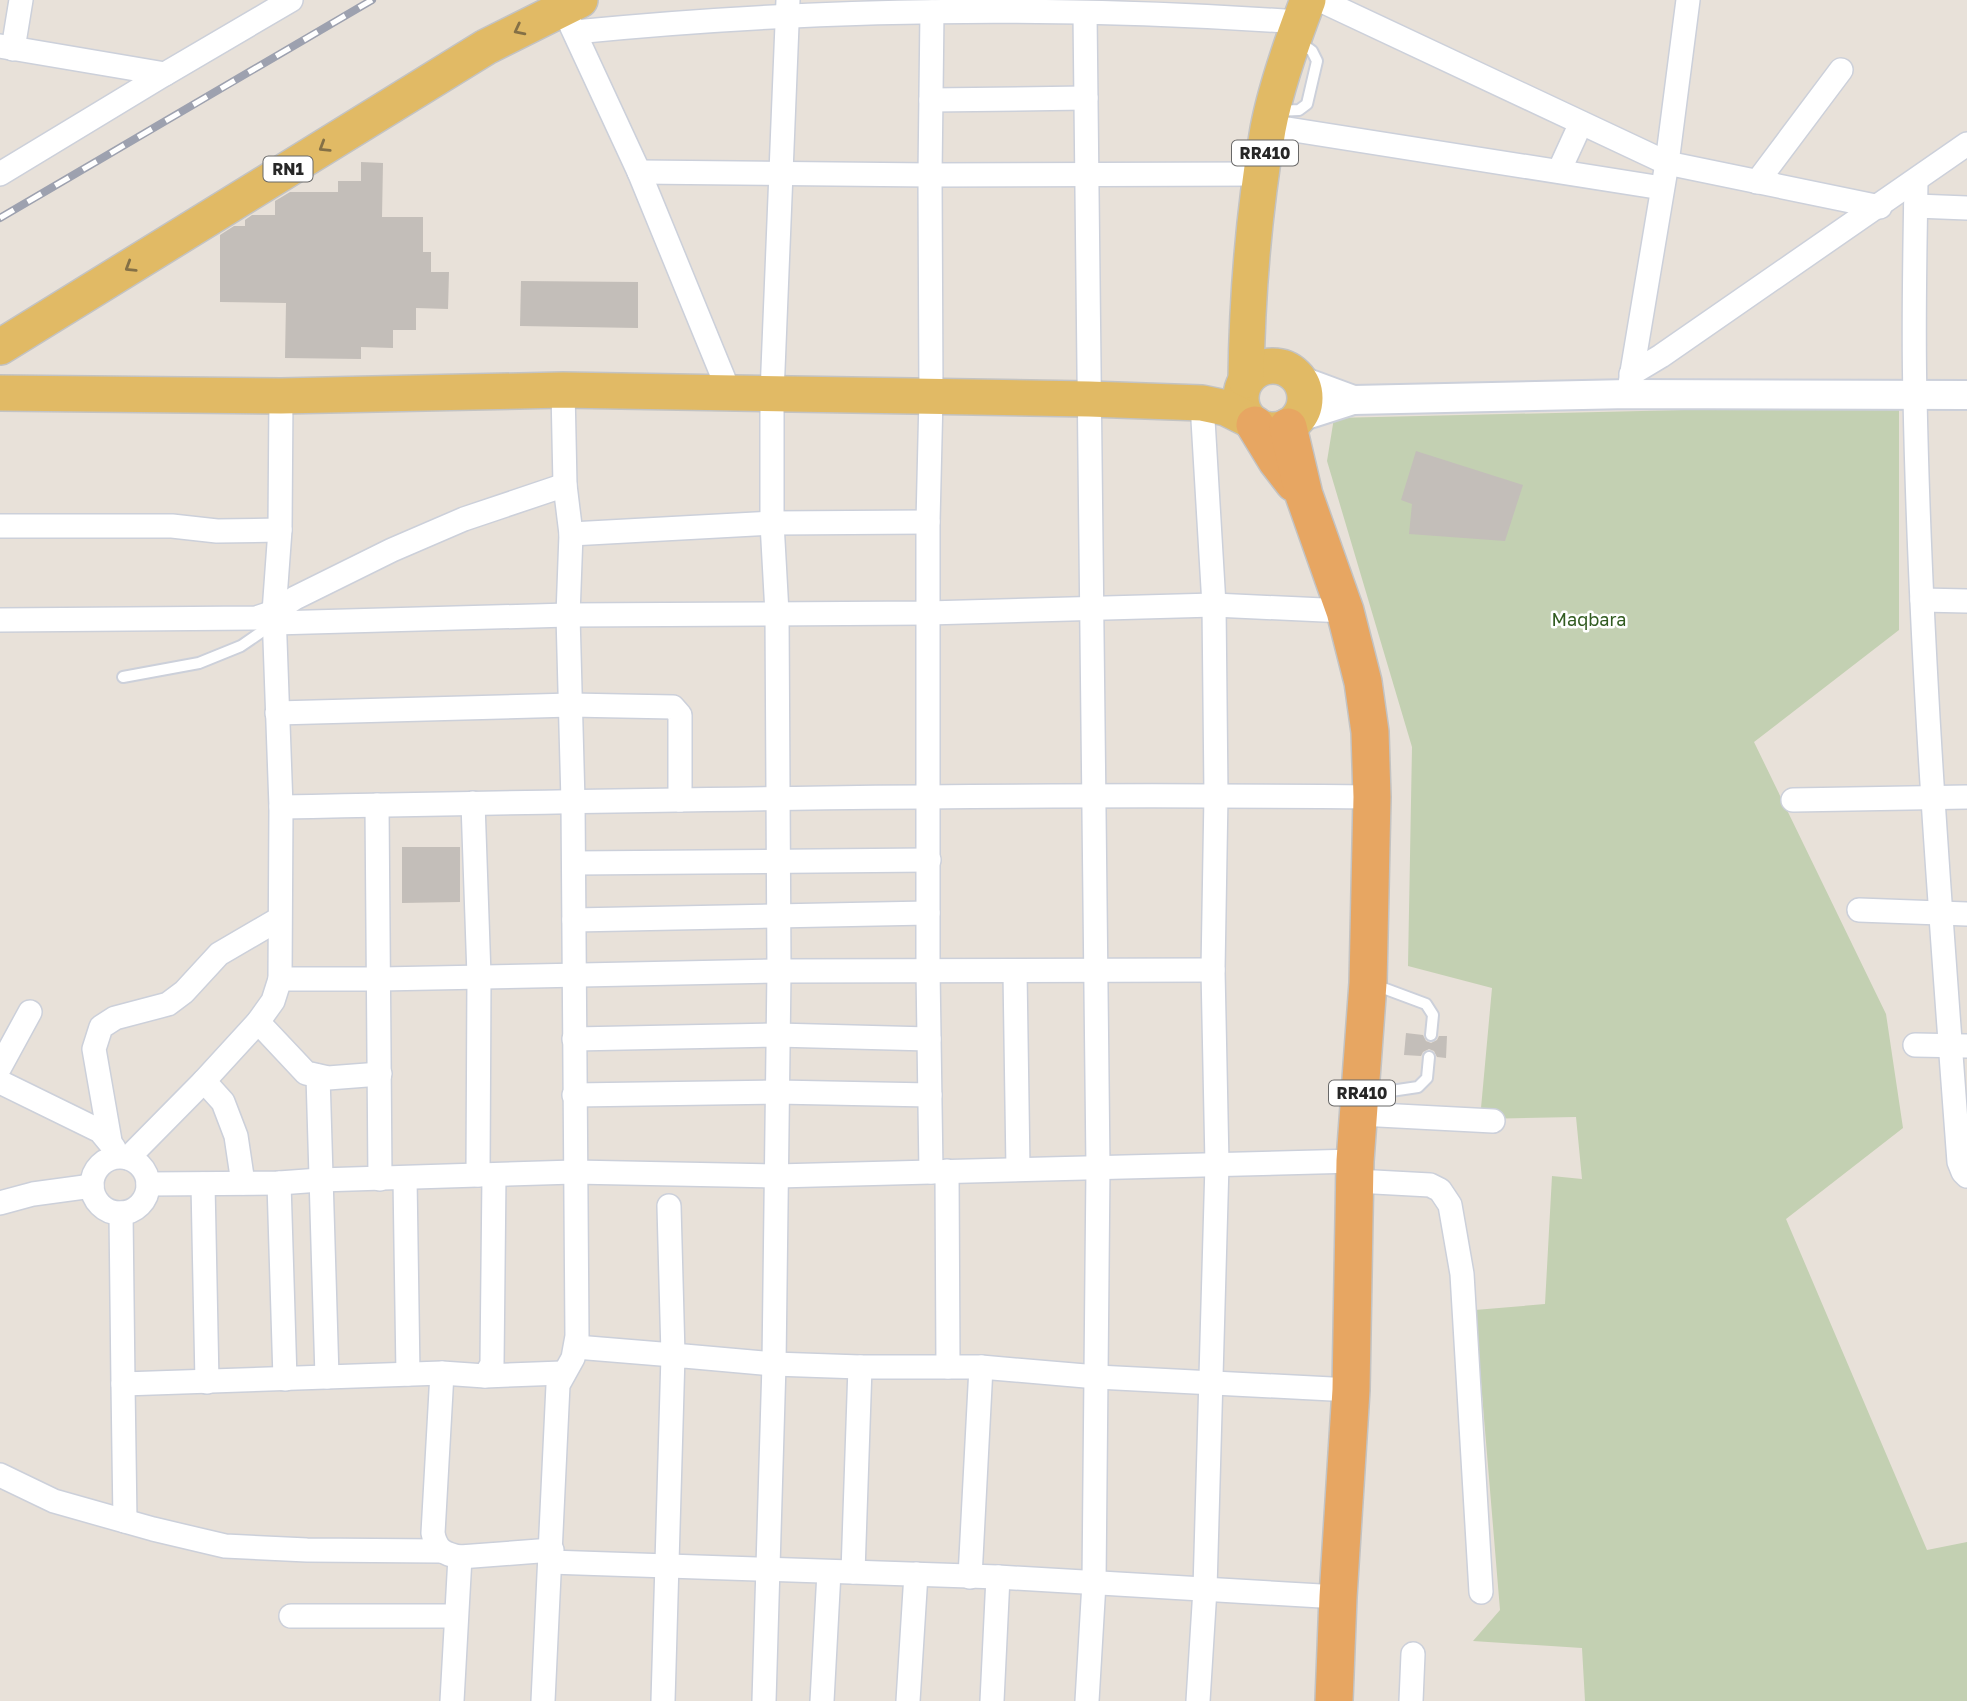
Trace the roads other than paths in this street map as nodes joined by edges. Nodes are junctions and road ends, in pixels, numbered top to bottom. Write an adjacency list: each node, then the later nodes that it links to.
1 (21, 0): 9 (street)
2 (291, 0): 11 (street)
3 (1688, 0): 17 (street)
4 (788, 8): 5 (street); 6 (street); 20 (street)
5 (932, 12): 7 (street); 13 (street)
6 (572, 13): 19 (street); 31 (main road, RN1, one-way to 31)
7 (1085, 13): 8 (street); 12 (street)
8 (1305, 15): 14 (main road, RR410); 15 (street)
9 (7, 47): 11 (street)
10 (1842, 70): 25 (street)
11 (165, 74): 22 (street)
12 (1086, 98): 13 (street); 21 (street)
13 (931, 100): 24 (street)
14 (1271, 119): 18 (street); 23 (main road, RR410)
15 (1581, 122): 17 (street); 18 (street)
16 (1967, 144): 26 (street)
17 (1667, 163): 25 (street); 27 (street)
18 (1559, 171): 27 (street)
19 (639, 172): 20 (street); 35 (street)
20 (780, 172): 24 (street); 36 (street)
21 (1087, 173): 23 (street); 24 (street); 41 (street)
22 (0, 174)
23 (1262, 174): 42 (main road, RR410)
24 (930, 175): 40 (street)
25 (1757, 181): 29 (street)
26 (1916, 181): 28 (street); 29 (street)
27 (1662, 188): 32 (street)
28 (1916, 206): 30 (street); 38 (street)
29 (1880, 207): 32 (street)
30 (1967, 208)
31 (0, 347)
32 (1630, 384): 38 (street); 42 (street)
33 (564, 390): 35 (main road); 37 (main road); 44 (street)
34 (0, 393): 37 (main road)
35 (730, 394): 36 (main road)
36 (772, 394): 40 (main road); 46 (street)
37 (281, 396): 48 (street)
38 (1914, 396): 39 (street); 50 (street)
39 (1967, 396)
40 (931, 397): 41 (main road); 45 (street)
41 (1089, 399): 43 (main road); 53 (street)
42 (1269, 400): 43 (main road); 54 (highway, RR410)
43 (1202, 403): 52 (street)
44 (565, 485): 49 (street); 58 (street)
45 (928, 522): 46 (street); 56 (street)
46 (772, 523): 49 (street); 55 (street)
47 (0, 526): 48 (street)
48 (280, 530): 58 (street)
49 (571, 534): 57 (street)
50 (1922, 600): 51 (street); 67 (street)
51 (1967, 601)
52 (1214, 605): 53 (street); 54 (street); 63 (street)
53 (1090, 608): 56 (street); 64 (street)
54 (1345, 611): 65 (highway, RR410)
55 (777, 613): 56 (street); 57 (street); 68 (street)
56 (928, 613): 69 (street)
57 (569, 615): 58 (street); 61 (street)
58 (274, 618): 59 (street); 60 (lane); 62 (street)
59 (0, 620)
60 (123, 677)
61 (571, 705): 62 (street); 70 (street); 72 (street)
62 (277, 713): 75 (street)
63 (1216, 795): 64 (street); 65 (street); 87 (street)
64 (1093, 796): 69 (street); 89 (street)
65 (1372, 797): 95 (highway, RR410)
66 (1967, 797): 67 (street)
67 (1934, 798): 71 (street); 81 (street)
68 (777, 799): 69 (street); 70 (street); 77 (street)
69 (929, 799): 76 (street)
70 (680, 800): 72 (street)
71 (1793, 800)
72 (573, 802): 73 (street); 78 (street)
73 (473, 803): 74 (street); 91 (street)
74 (377, 805): 75 (street); 94 (street)
75 (281, 807): 84 (street)
76 (929, 860): 77 (street); 80 (street)
77 (778, 862): 78 (street); 83 (street)
78 (574, 863): 85 (street)
79 (1859, 910): 81 (street)
80 (928, 913): 83 (street); 86 (street)
81 (1940, 914): 82 (street); 103 (street)
82 (1967, 914)
83 (778, 915): 85 (street); 88 (street)
84 (279, 919): 93 (street); 115 (street)
85 (574, 920): 92 (street)
86 (928, 970): 88 (street); 90 (street); 101 (street)
87 (1213, 970): 89 (street); 116 (street)
88 (779, 971): 92 (street); 98 (street)
89 (1094, 971): 90 (street); 117 (street)
90 (1015, 972): 118 (street)
91 (479, 975): 92 (street); 94 (street); 122 (street)
92 (575, 975): 100 (street)
93 (279, 979): 94 (street); 97 (street)
94 (380, 979): 106 (street)
95 (1368, 983): 99 (lane); 113 (highway, RR410)
96 (30, 1012): 105 (street)
97 (258, 1021): 107 (street); 108 (street)
98 (777, 1035): 100 (street); 101 (street); 110 (street)
99 (1431, 1035)
100 (574, 1038): 111 (street)
101 (929, 1040): 112 (street)
102 (1915, 1045): 103 (street)
103 (1959, 1045): 124 (street)
104 (1429, 1057): 113 (lane)
105 (0, 1066)
106 (380, 1074): 107 (street); 126 (street)
107 (318, 1076): 127 (street)
108 (204, 1081): 115 (street); 128 (street)
109 (0, 1082): 115 (street)
110 (777, 1092): 111 (street); 112 (street); 123 (street)
111 (574, 1095): 121 (street)
112 (930, 1095): 119 (street)
113 (1361, 1105): 114 (street); 120 (highway, RR410)
114 (1493, 1121)
115 (119, 1152): 130 (street); 132 (street)
116 (1217, 1164): 117 (street); 120 (street); 150 (street)
117 (1098, 1167): 118 (street); 147 (street)
118 (1018, 1169): 119 (street)
119 (939, 1171): 123 (street); 140 (street)
120 (1355, 1171): 152 (highway, RR410); 166 (street)
121 (574, 1172): 122 (street); 123 (street); 136 (street)
122 (486, 1175): 125 (street); 145 (street)
123 (777, 1176): 138 (street)
124 (1967, 1176)
125 (405, 1178): 126 (street); 144 (street)
126 (380, 1179): 127 (street)
127 (320, 1180): 129 (street); 146 (street)
128 (243, 1183): 129 (street); 131 (street)
129 (279, 1183): 148 (street)
130 (148, 1184): 131 (street); 135 (street)
131 (202, 1184): 149 (street)
132 (92, 1186): 133 (street); 135 (street)
133 (0, 1204)
134 (669, 1206): 137 (street)
135 (121, 1213): 151 (street)
136 (576, 1347): 137 (street); 143 (street)
137 (673, 1355): 138 (street); 157 (street)
138 (775, 1364): 139 (street); 158 (street)
139 (860, 1367): 140 (street); 160 (street)
140 (948, 1367): 141 (street)
141 (981, 1367): 147 (street); 162 (street)
142 (442, 1373): 144 (street); 145 (street); 155 (street)
143 (562, 1373): 145 (street); 156 (street)
144 (408, 1374): 146 (street)
145 (485, 1376)
146 (327, 1377): 148 (street)
147 (1097, 1377): 150 (street); 164 (street)
148 (285, 1379): 149 (street)
149 (207, 1382): 151 (street)
150 (1210, 1382): 152 (street); 165 (street)
151 (123, 1384): 154 (street)
152 (1350, 1390): 167 (highway, RR410)
153 (0, 1475): 154 (street)
154 (125, 1521): 155 (street)
155 (450, 1554): 156 (street); 169 (street)
156 (551, 1556): 157 (street); 172 (street)
157 (667, 1566): 158 (street); 173 (street)
158 (768, 1569): 159 (street); 174 (street)
159 (829, 1572): 160 (street); 175 (street)
160 (853, 1572): 161 (street)
161 (916, 1574): 162 (street); 176 (street)
162 (970, 1577): 163 (street)
163 (998, 1577): 164 (street); 177 (street)
164 (1094, 1583): 165 (street); 178 (street)
165 (1205, 1589): 167 (street); 179 (street)
166 (1481, 1592)
167 (1338, 1597): 180 (highway, RR410)
168 (291, 1616): 169 (street)
169 (456, 1616): 171 (street)
170 (1413, 1654): 181 (street)
171 (452, 1701)
172 (543, 1701)
173 (663, 1701)
174 (764, 1701)
175 (821, 1701)
176 (908, 1701)
177 (992, 1701)
178 (1087, 1701)
179 (1198, 1701)
180 (1334, 1701)
181 (1411, 1701)

